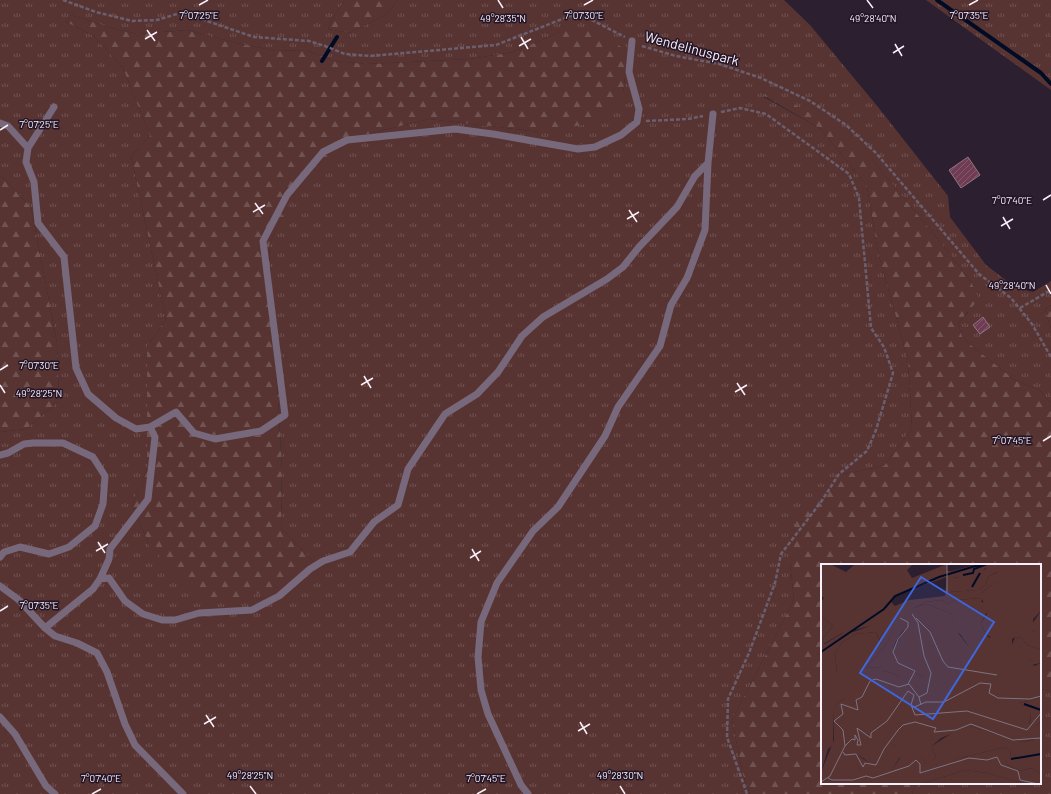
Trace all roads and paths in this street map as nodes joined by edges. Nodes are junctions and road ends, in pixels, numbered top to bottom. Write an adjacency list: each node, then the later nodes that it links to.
1 (63, 0): 2 (path, Wendelinuspark)
2 (632, 40): 5 (lane); 10 (path, Wendelinuspark)
3 (54, 107): 7 (lane)
4 (713, 114): 5 (path); 8 (lane); 22 (path)
5 (637, 122): 12 (lane)
6 (0, 123): 7 (lane)
7 (28, 148): 12 (lane)
8 (708, 163): 15 (lane); 21 (lane)
9 (1051, 290): 10 (path)
10 (1020, 308): 11 (path, Wendelinuspark)
11 (1051, 357)
12 (150, 427): 15 (lane)
13 (0, 455): 14 (lane)
14 (0, 557)
15 (100, 579): 17 (lane)
16 (0, 586): 17 (lane)
17 (45, 628): 20 (lane)
18 (0, 717): 19 (lane)
19 (56, 794)
20 (183, 794)
21 (528, 794)
22 (747, 794)

